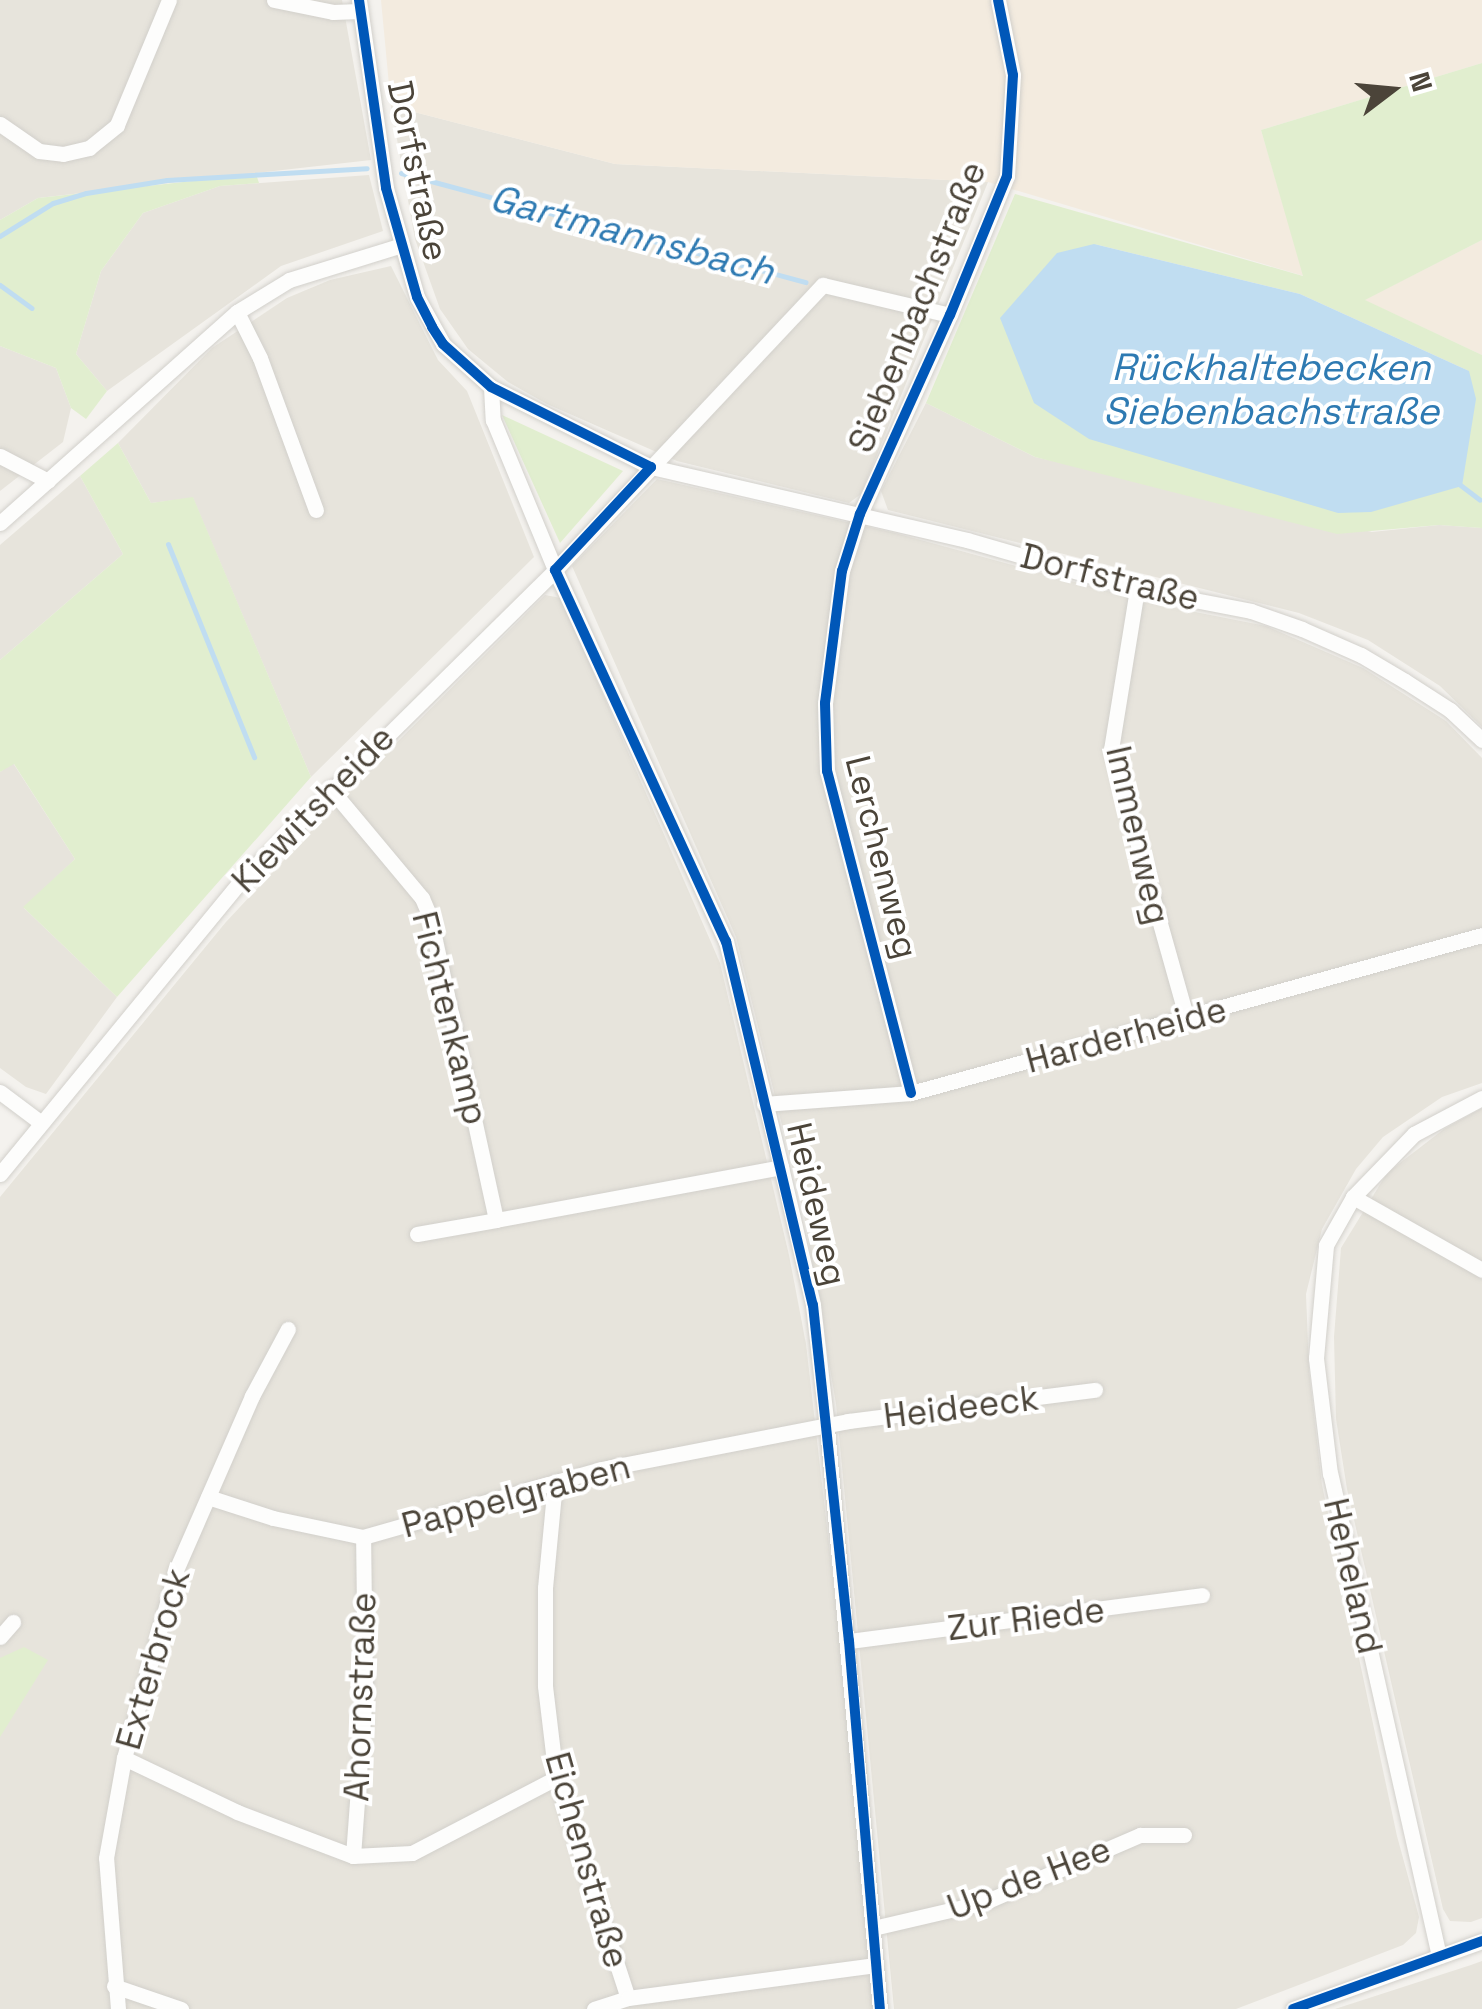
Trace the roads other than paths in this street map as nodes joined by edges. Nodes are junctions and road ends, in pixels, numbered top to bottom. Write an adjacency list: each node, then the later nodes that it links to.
1 (169, 0): 5 (street)
2 (274, 0): 4 (street)
3 (998, 0): 8 (street, Siebenbachstraße)
4 (359, 6): 6 (street, Dorfstraße)
5 (0, 124)
6 (402, 245): 7 (street); 9 (street, Dorfstraße)
7 (237, 312): 12 (street); 13 (street)
8 (950, 315): 11 (street, Siebenbachstraße); 14 (street, Siebenbachstraße)
9 (491, 388): 11 (street, Dorfstraße); 16 (street, Heideweg)
10 (0, 456): 12 (street)
11 (651, 467): 14 (street, Dorfstraße); 16 (street, Kiewitsheide)
12 (48, 481): 15 (street)
13 (316, 510)
14 (860, 514): 17 (street, Dorfstraße); 23 (street, Lerchenweg)
15 (0, 523)
16 (555, 570): 19 (street, Kiewitsheide); 25 (street, Heideweg)
17 (1137, 589): 18 (street, Dorfstraße); 21 (street, Immenweg)
18 (1482, 740)
19 (330, 788): 26 (street, Kiewitsheide); 30 (street, Fichtenkamp)
20 (1482, 935): 21 (street, Harderheide)
21 (1187, 1020): 23 (street, Harderheide)
22 (0, 1092): 26 (street)
23 (911, 1093): 25 (street, Harderheide)
24 (1482, 1098): 29 (street, Heheland)
25 (764, 1104): 27 (street, Heideweg)
26 (40, 1122): 28 (street, Kiewitsheide)
27 (781, 1167): 30 (street); 35 (street, Heideweg)
28 (0, 1174)
29 (1353, 1197): 32 (street); 49 (street, Heheland)
30 (496, 1220): 31 (street)
31 (418, 1234)
32 (1482, 1270)
33 (288, 1330): 37 (street, Exterbrock)
34 (1095, 1390): 35 (street, Heideeck)
35 (827, 1428): 36 (street, Pappelgraben); 42 (street, Heideweg)
36 (554, 1482): 38 (street, Pappelgraben); 44 (street, Eichenstraße)
37 (208, 1497): 38 (street, Pappelgraben); 43 (street, Exterbrock)
38 (363, 1536): 46 (street, Ahornstraße)
39 (1202, 1595): 42 (street, Zur Riede)
40 (13, 1622): 41 (street)
41 (0, 1636)
42 (850, 1641): 47 (street, Heideweg)
43 (124, 1758): 46 (street); 51 (street, Exterbrock)
44 (556, 1778): 46 (street); 52 (street, Eichenstraße)
45 (1184, 1835): 47 (street, Up de Hee)
46 (353, 1856)
47 (873, 1928): 50 (street, Heideweg)
48 (1482, 1941): 49 (street)
49 (1440, 1956): 53 (street)
50 (876, 1965): 52 (street); 57 (street, Heideweg)
51 (114, 1986): 54 (street, Exterbrock); 55 (street)
52 (628, 1998): 56 (street)
53 (1333, 2001): 58 (street)
54 (118, 2009)
55 (180, 2009)
56 (594, 2009)
57 (880, 2009)
58 (1293, 2009)

